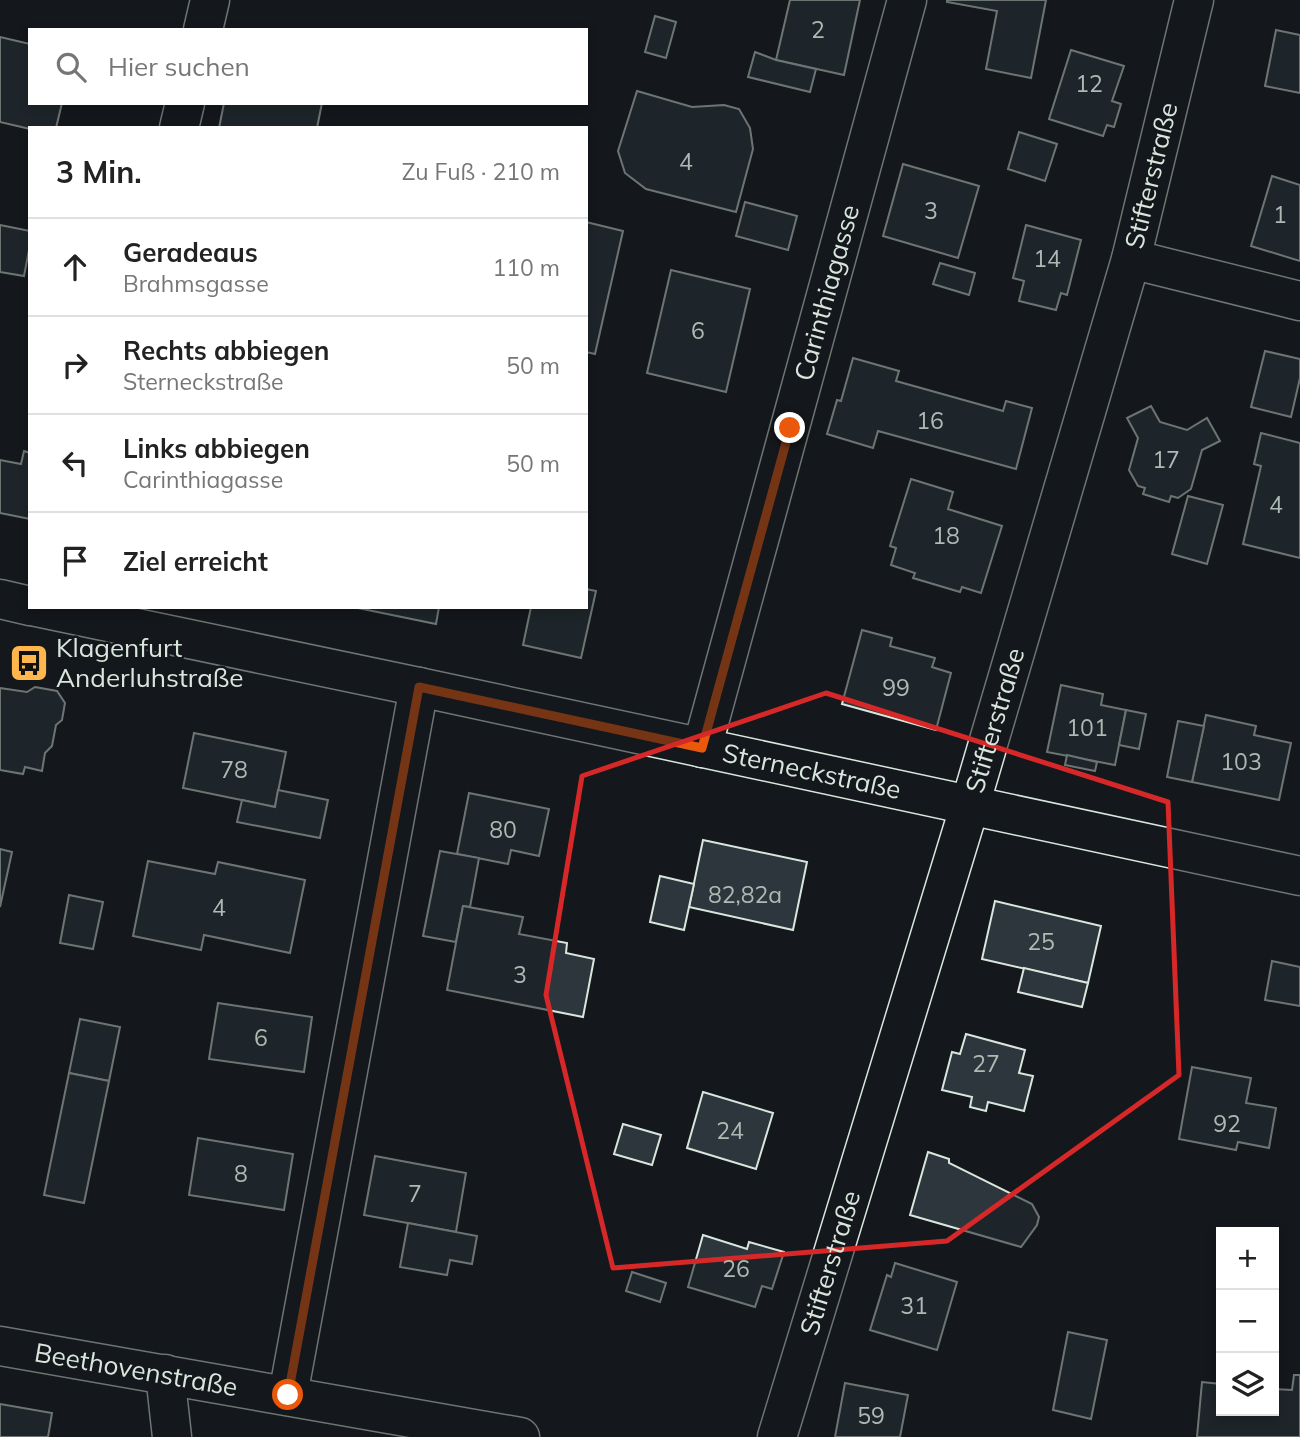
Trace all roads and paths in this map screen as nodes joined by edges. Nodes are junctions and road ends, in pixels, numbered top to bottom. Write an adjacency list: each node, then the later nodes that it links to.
1 (210, 0): 4 (street)
2 (907, 0): 13 (street, Carinthiagasse)
3 (1195, 0): 7 (street, Stifterstraße)
4 (203, 28)
5 (185, 105): 6 (street)
6 (179, 126)
7 (1130, 260): 8 (street); 14 (street, Stifterstraße)
8 (1300, 301)
9 (0, 599): 10 (street, Sterneckstraße)
10 (28, 605)
11 (50, 609): 12 (street, Sterneckstraße)
12 (419, 687): 13 (street, Sterneckstraße); 18 (street)
13 (702, 748): 14 (street, Sterneckstraße)
14 (970, 805): 15 (street, Sterneckstraße); 21 (street, Stifterstraße)
15 (1300, 876)
16 (0, 1346): 17 (street, Beethovenstraße)
17 (165, 1374): 18 (street, Beethovenstraße); 19 (street)
18 (288, 1395): 20 (street, Beethovenstraße)
19 (172, 1437)
20 (520, 1437)
21 (777, 1437)

